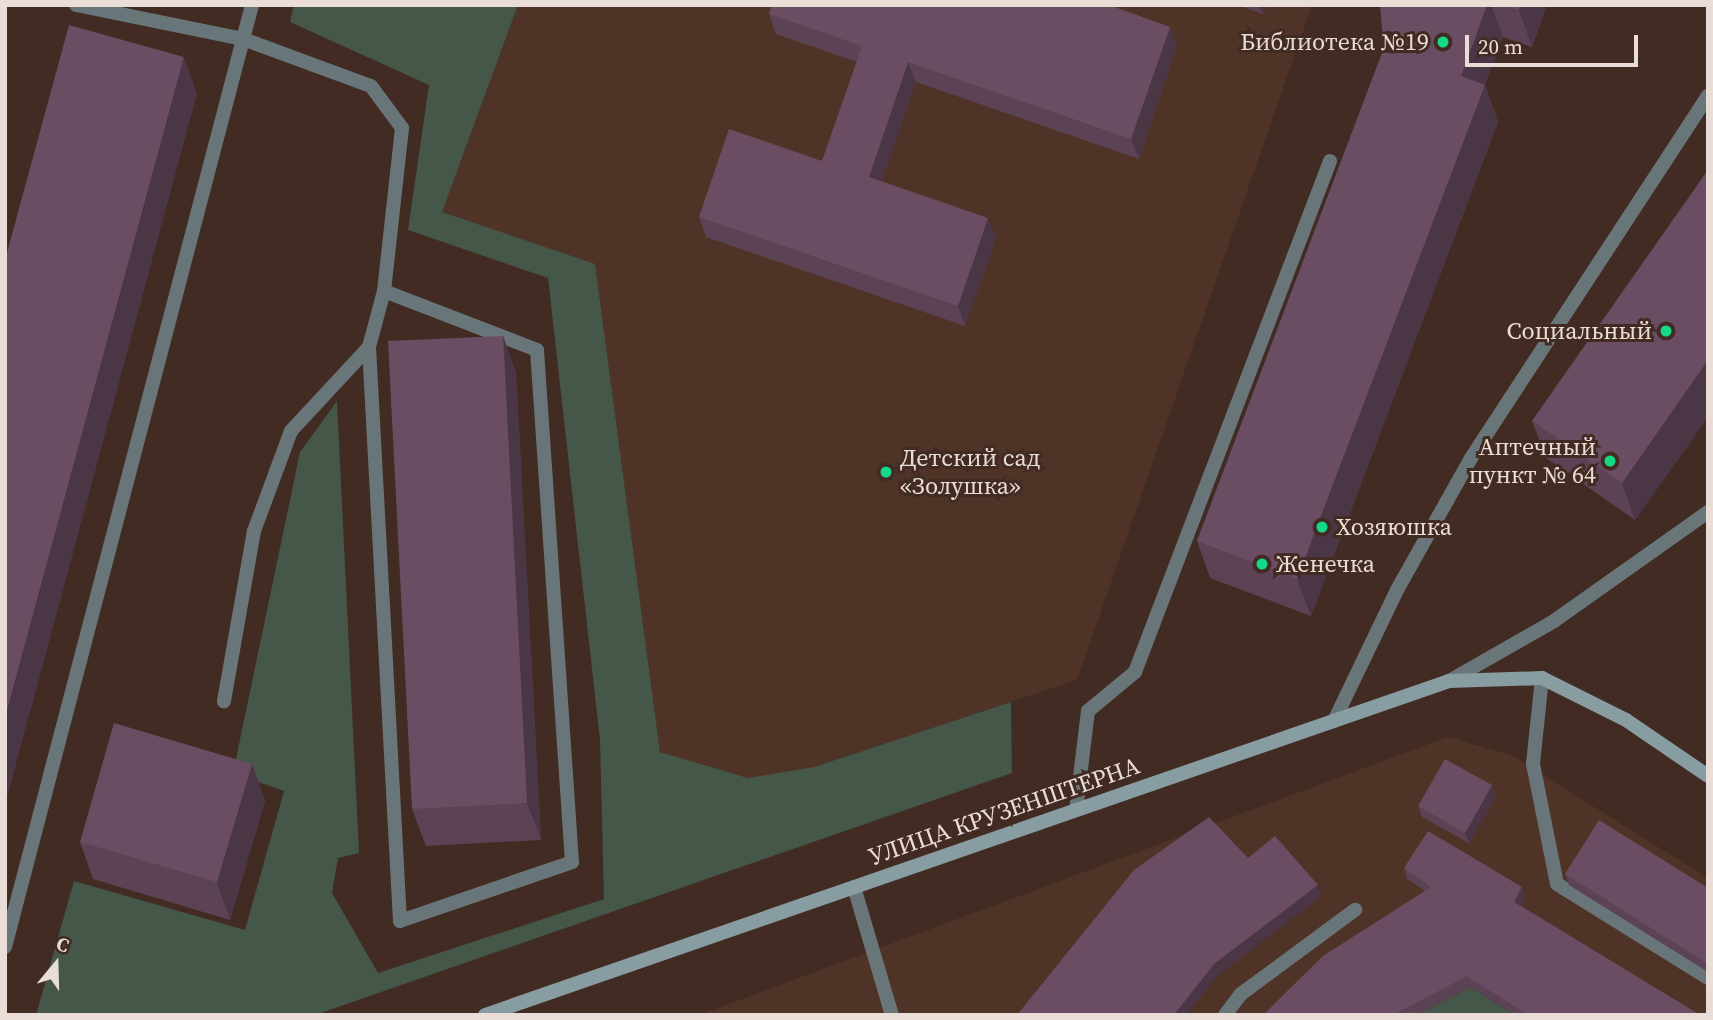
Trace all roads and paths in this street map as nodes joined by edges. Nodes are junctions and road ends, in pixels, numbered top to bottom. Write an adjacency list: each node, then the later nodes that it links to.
1 (76, 5): 3 (lane)
2 (252, 5): 3 (lane)
3 (243, 39): 6 (lane); 17 (lane)
4 (1708, 96): 12 (lane)
5 (1331, 161): 14 (lane)
6 (384, 291): 7 (lane); 7 (lane)
7 (369, 347): 11 (lane)
8 (1708, 512): 10 (lane)
9 (1542, 678): 10 (street, УЛИЦА КРУЗЕНШТЕРНА); 13 (street); 18 (lane)
10 (1448, 681): 12 (street, УЛИЦА КРУЗЕНШТЕРНА)
11 (224, 701)
12 (1334, 721): 14 (street, УЛИЦА КРУЗЕНШТЕРНА)
13 (1708, 776)
14 (1076, 810): 15 (street, УЛИЦА КРУЗЕНШТЕРНА)
15 (854, 887): 19 (street, УЛИЦА КРУЗЕНШТЕРНА); 20 (lane)
16 (1355, 910): 21 (lane)
17 (5, 947)
18 (1708, 978)
19 (485, 1015)
20 (892, 1015)
21 (1225, 1015)

